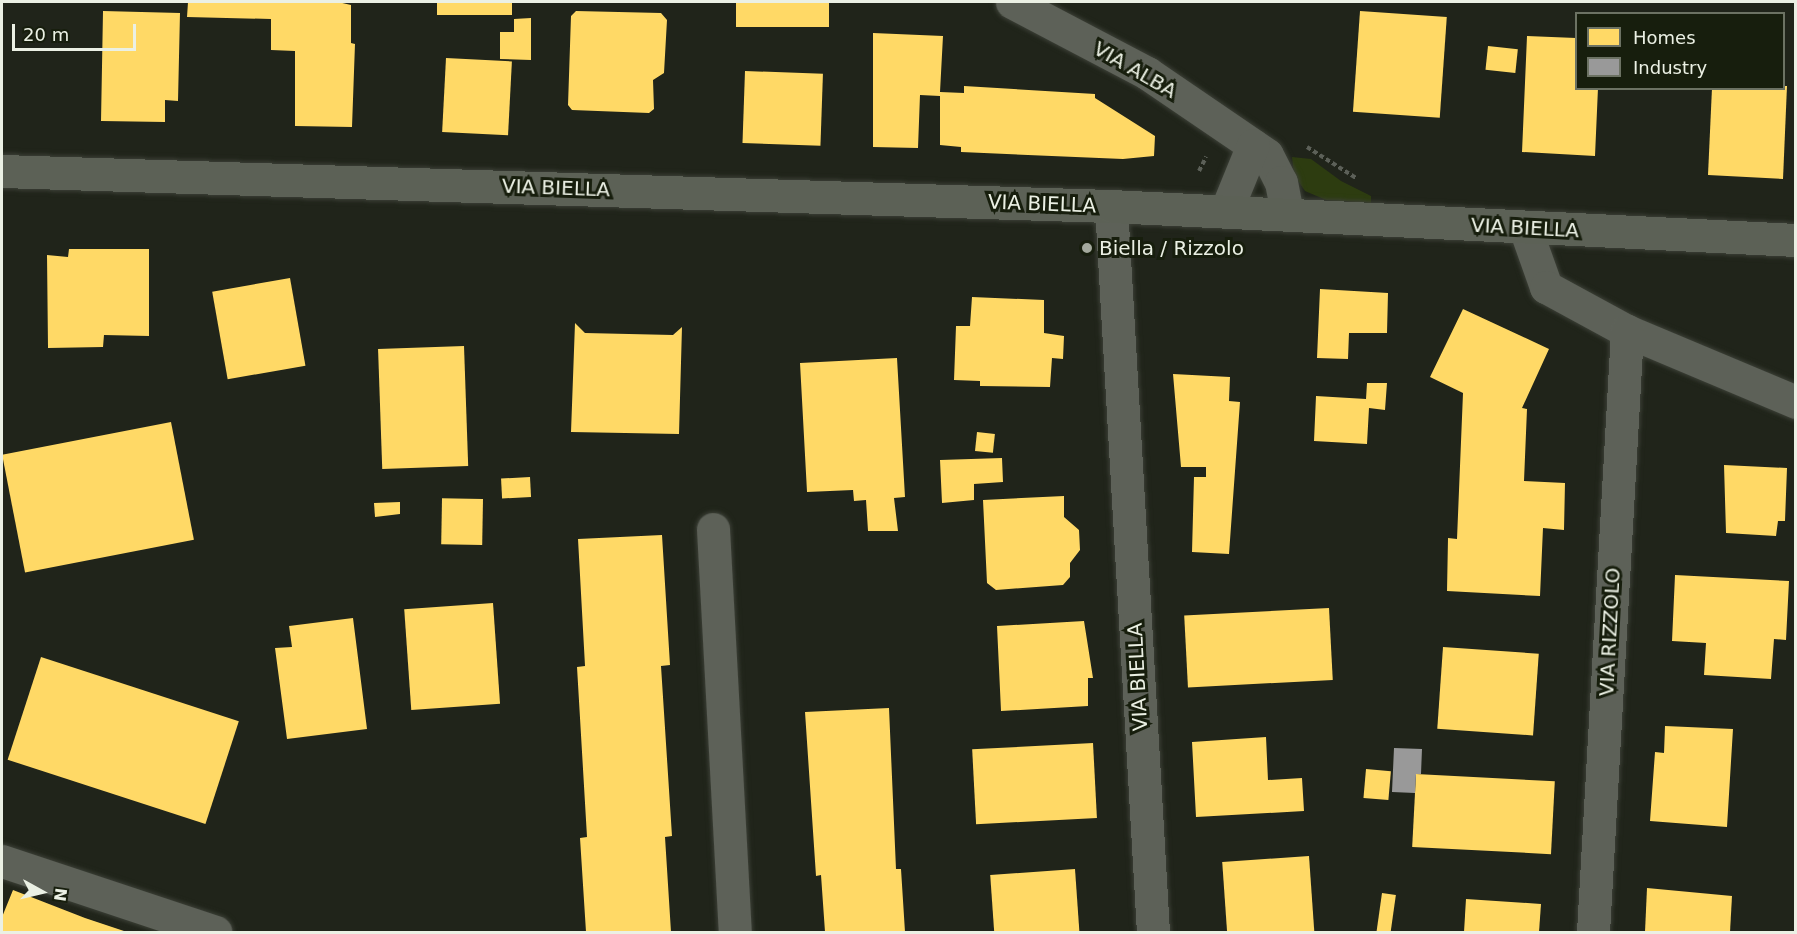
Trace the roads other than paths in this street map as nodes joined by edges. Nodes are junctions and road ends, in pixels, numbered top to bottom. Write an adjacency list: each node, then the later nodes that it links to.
1 (1012, 2): 2 (street, VIA ALBA)
2 (1253, 145): 5 (street); 6 (street, VIA ALBA)
3 (2, 171): 4 (main road, VIA BIELLA)
4 (1111, 206): 5 (main road, VIA BIELLA); 15 (street, VIA BIELLA)
5 (1226, 211): 6 (main road, VIA BIELLA)
6 (1287, 214): 7 (main road, VIA BIELLA)
7 (1525, 228): 8 (main road, VIA BIELLA); 9 (street)
8 (1796, 240)
9 (1627, 331): 10 (street); 16 (street, VIA RIZZOLO)
10 (1796, 402)
11 (713, 529): 14 (street)
12 (2, 861): 13 (street)
13 (216, 933)
14 (735, 933)
15 (1153, 933)
16 (1593, 933)

